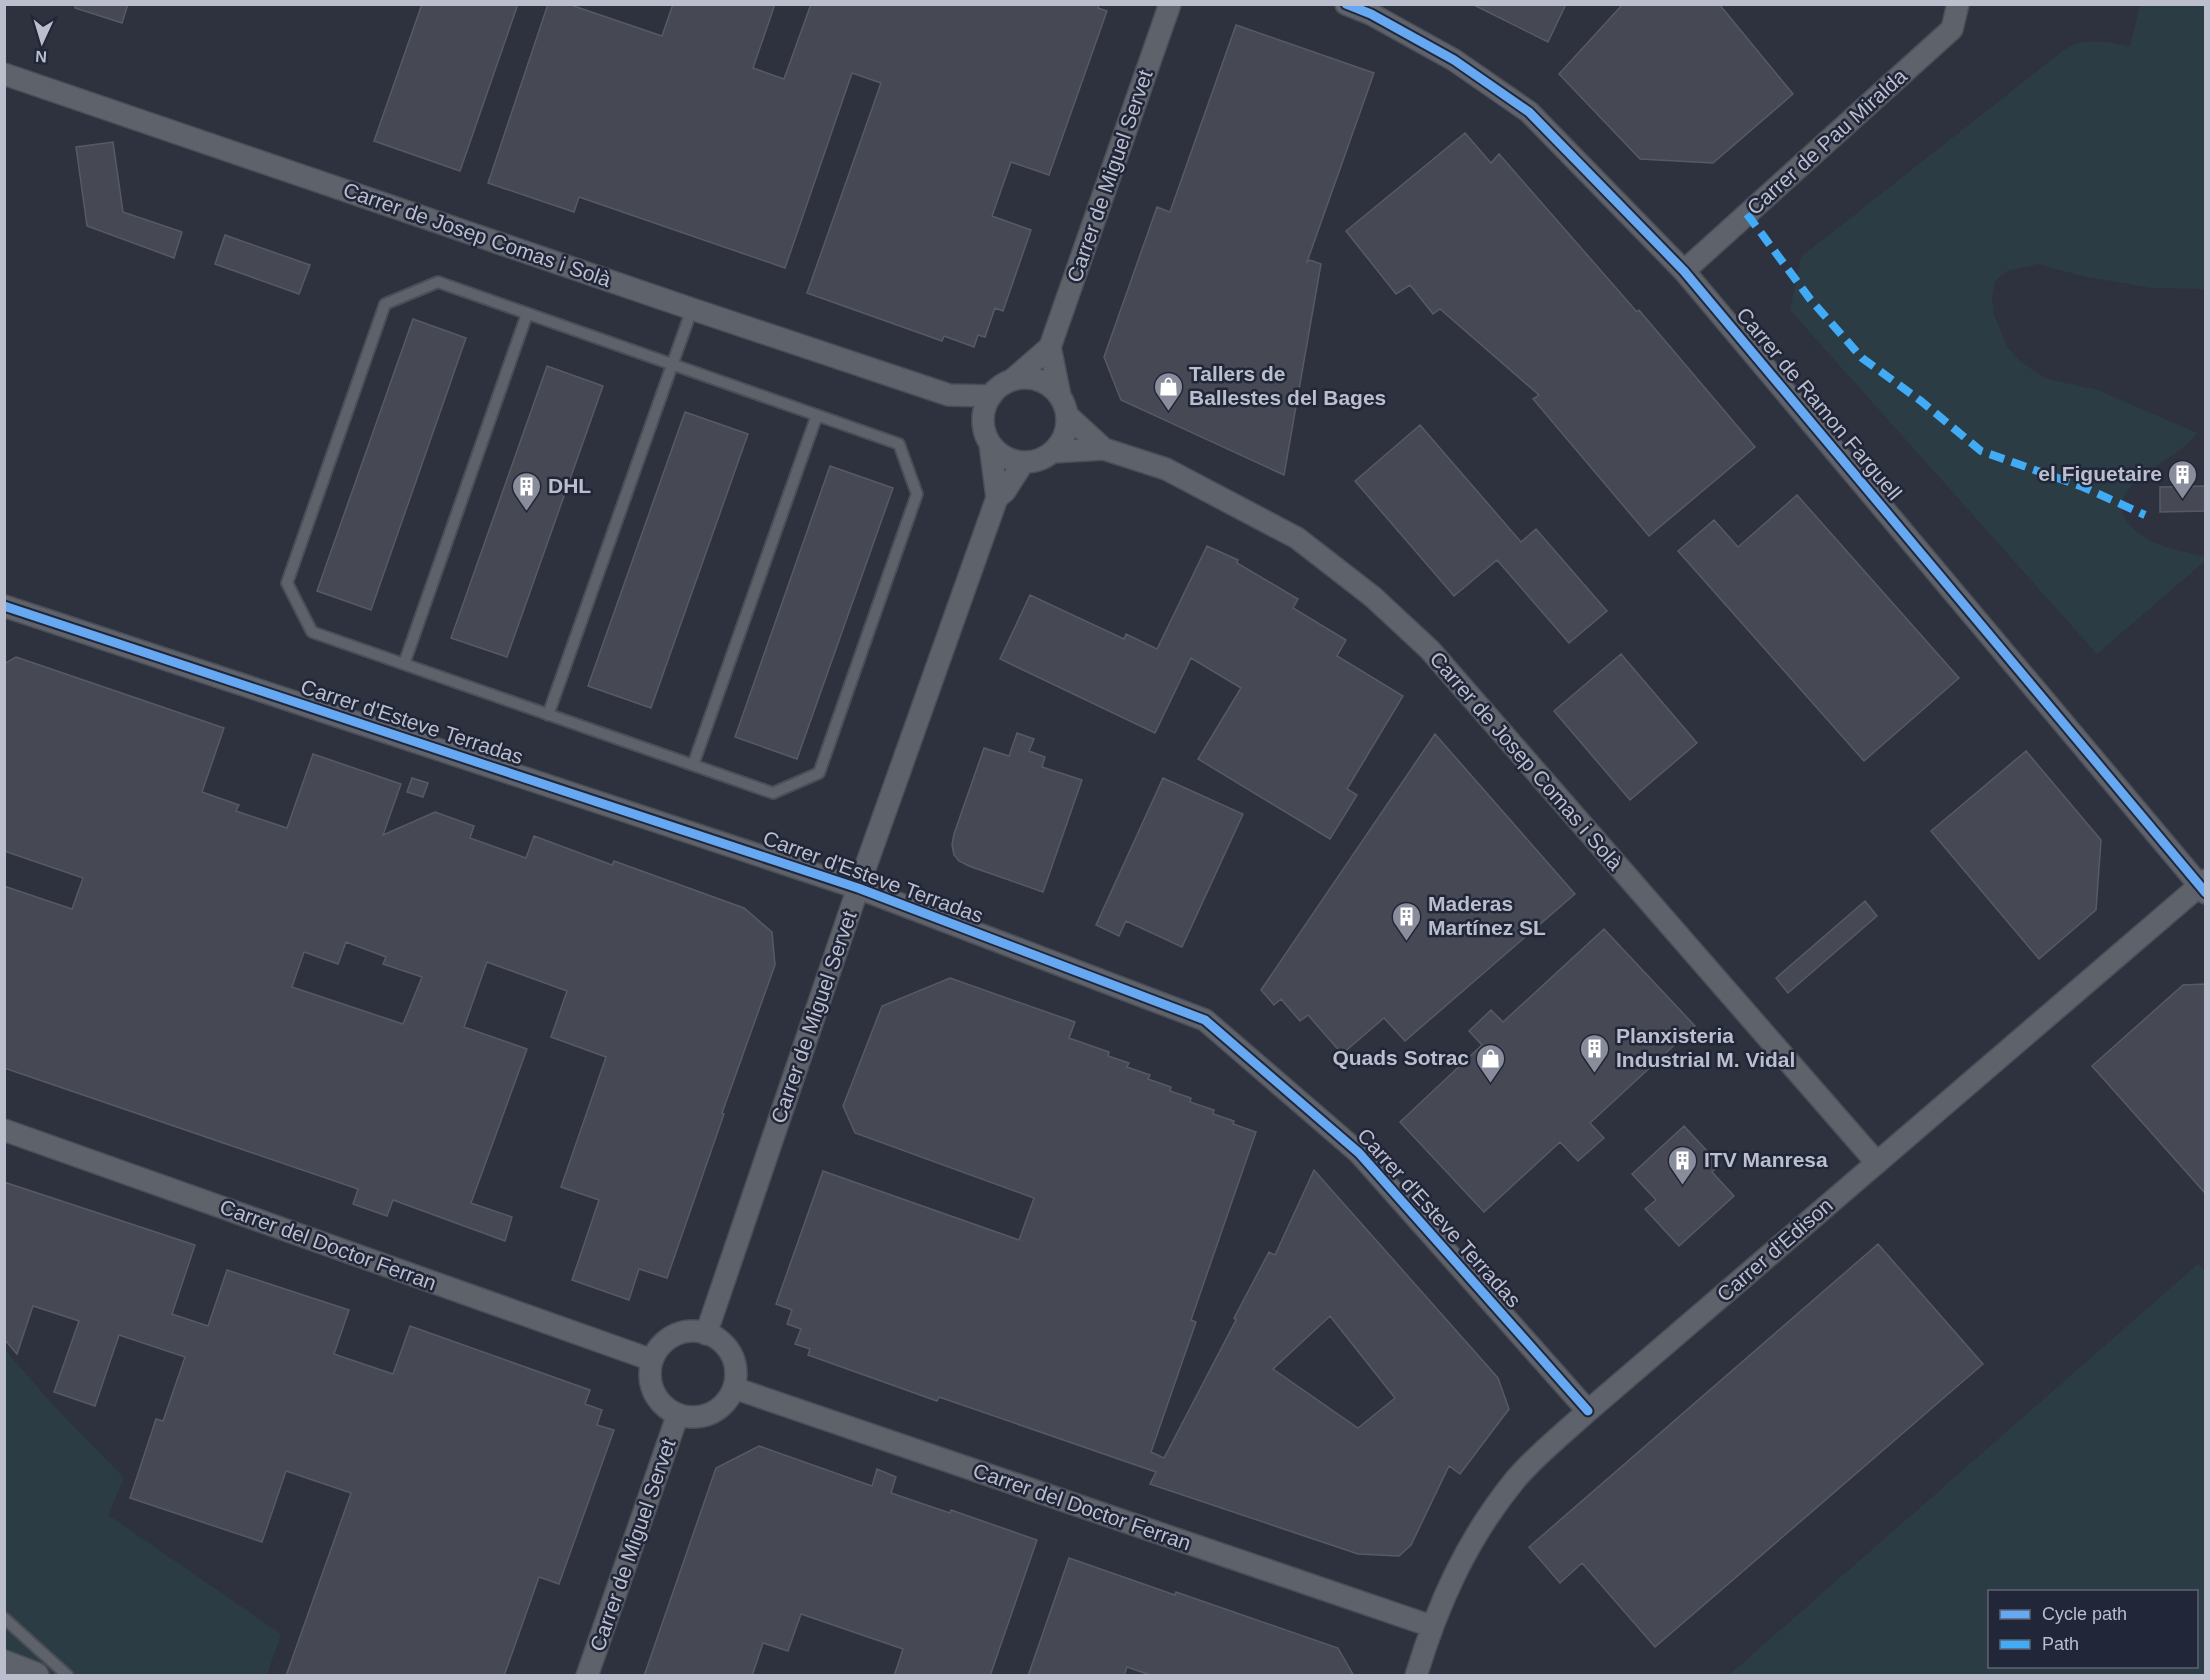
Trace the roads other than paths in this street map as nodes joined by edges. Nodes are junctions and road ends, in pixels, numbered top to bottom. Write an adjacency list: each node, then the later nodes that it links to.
1 (1170, 4): 8 (street, Carrer de Miguel Servet)
2 (1346, 4): 5 (street, Carrer de Ramon Farguell)
3 (1958, 4): 5 (street, Carrer de Pau Miralda)
4 (4, 74): 6 (street, Carrer de Josep Comas i Solà)
5 (1684, 271): 25 (street, Carrer de Ramon Farguell)
6 (692, 309): 9 (lane); 11 (street, Carrer de Josep Comas i Solà)
7 (527, 314): 9 (lane); 22 (lane); 22 (lane)
8 (1050, 347): 10 (street, Carrer de Miguel Servet); 13 (street)
9 (672, 364): 14 (lane); 23 (lane)
10 (1012, 380): 12 (street); 13 (street)
11 (949, 395): 12 (street, Carrer de Josep Comas i Solà); 15 (street, Carrer de Josep Comas i Solà)
12 (991, 396): 15 (street)
13 (1063, 406): 17 (street, Carrer de Josep Comas i Solà); 18 (street)
14 (817, 415): 24 (lane); 24 (lane)
15 (983, 420): 16 (street)
16 (990, 444): 19 (street); 20 (street, Carrer de Miguel Servet)
17 (1104, 449): 18 (street, Carrer de Josep Comas i Solà); 28 (street, Carrer de Josep Comas i Solà)
18 (1053, 452): 19 (street)
19 (1023, 463): 20 (street, Carrer de Miguel Servet)
20 (997, 498): 26 (street, Carrer de Miguel Servet)
21 (4, 606): 26 (street, Carrer d'Esteve Terradas)
22 (404, 664): 23 (lane)
23 (548, 715): 24 (lane)
24 (693, 765)
25 (2203, 886): 28 (street, Carrer d'Edison)
26 (858, 888): 29 (street, Carrer de Miguel Servet); 32 (street, Carrer d'Esteve Terradas)
27 (4, 1130): 30 (street, Carrer del Doctor Ferran)
28 (1877, 1163): 32 (street, Carrer d'Edison)
29 (706, 1334): 30 (street); 31 (street)
30 (652, 1360): 33 (street)
31 (734, 1388): 33 (street); 35 (street, Carrer del Doctor Ferran)
32 (1588, 1411): 35 (street, Carrer d'Edison)
33 (678, 1414): 39 (street, Carrer de Miguel Servet)
34 (4, 1618): 38 (lane)
35 (1431, 1626): 40 (street, Carrer d'Edison)
36 (4, 1664): 37 (street)
37 (35, 1676)
38 (68, 1676)
39 (587, 1676)
40 (1416, 1676)

